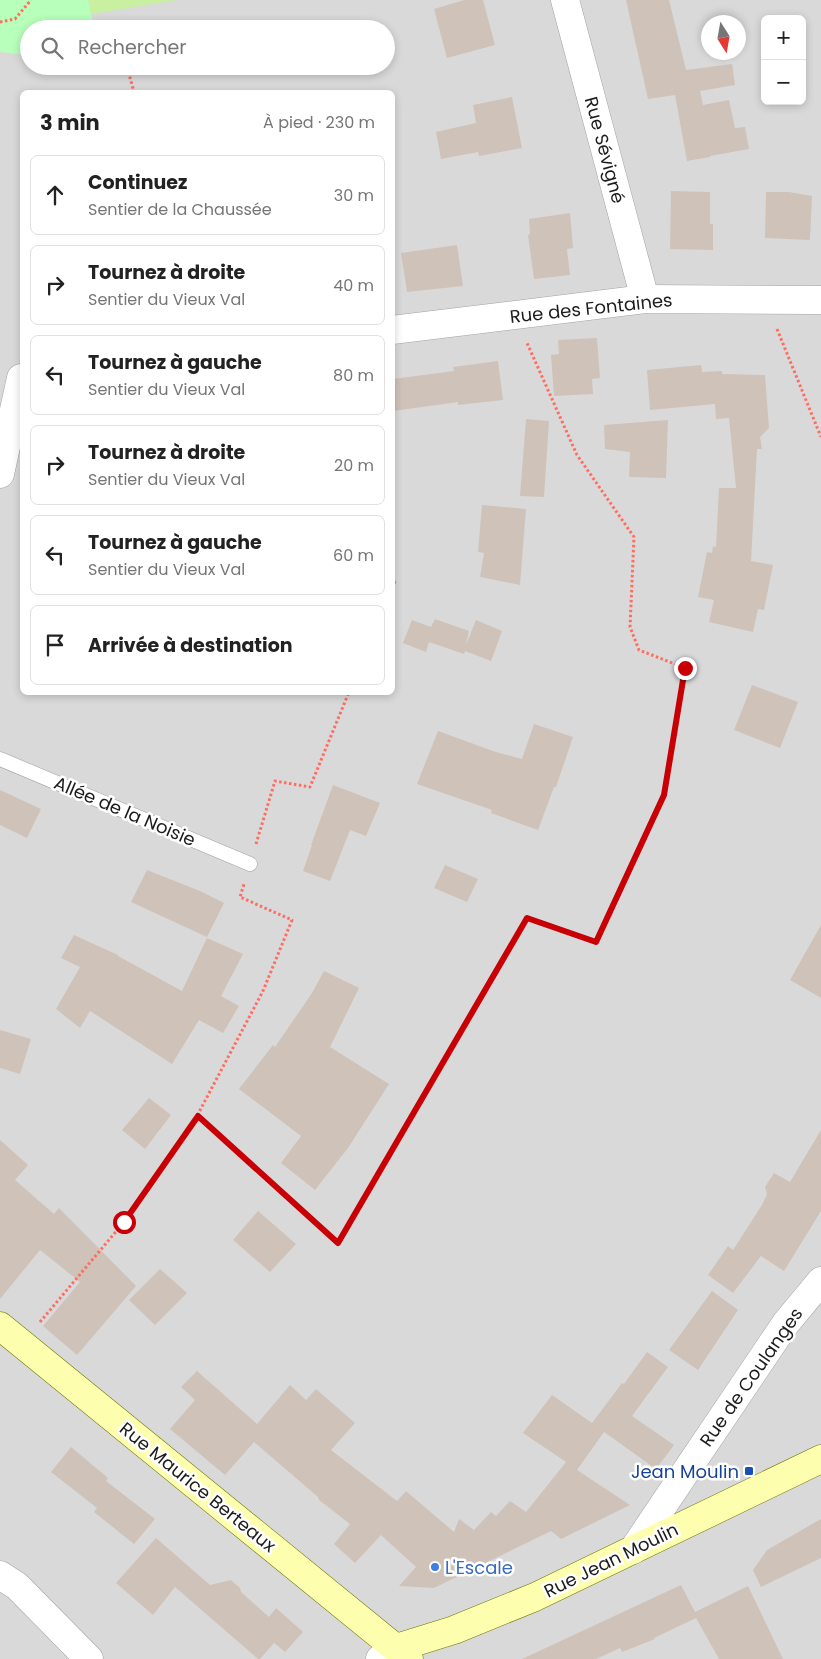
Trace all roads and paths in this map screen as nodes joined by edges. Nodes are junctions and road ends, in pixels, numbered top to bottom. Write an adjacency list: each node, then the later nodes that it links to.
1 (31, 0): 3 (path)
2 (565, 0): 6 (street, Rue Sévigné)
3 (0, 22)
4 (129, 75): 5 (path)
5 (133, 90)
6 (645, 299): 7 (street, Rue des Fontaines); 9 (street, Rue des Fontaines)
7 (772, 299): 8 (street, Rue des Fontaines); 12 (path)
8 (821, 300)
9 (514, 315): 10 (street, Rue des Fontaines); 17 (path)
10 (395, 330)
11 (14, 378): 13 (street)
12 (821, 438)
13 (0, 474)
14 (348, 695): 16 (path)
15 (0, 759): 16 (lane, Allée de la Noisie)
16 (250, 864): 17 (path)
17 (198, 1116): 20 (path)
18 (821, 1281): 22 (street, Rue de Coulanges)
19 (0, 1326): 20 (street, Rue Maurice Berteaux)
20 (22, 1344): 24 (street, Rue Maurice Berteaux)
21 (821, 1459): 22 (street, Rue Jean Moulin)
22 (632, 1550): 24 (street, Rue Jean Moulin)
23 (0, 1575): 25 (street)
24 (395, 1655)
25 (89, 1659)

